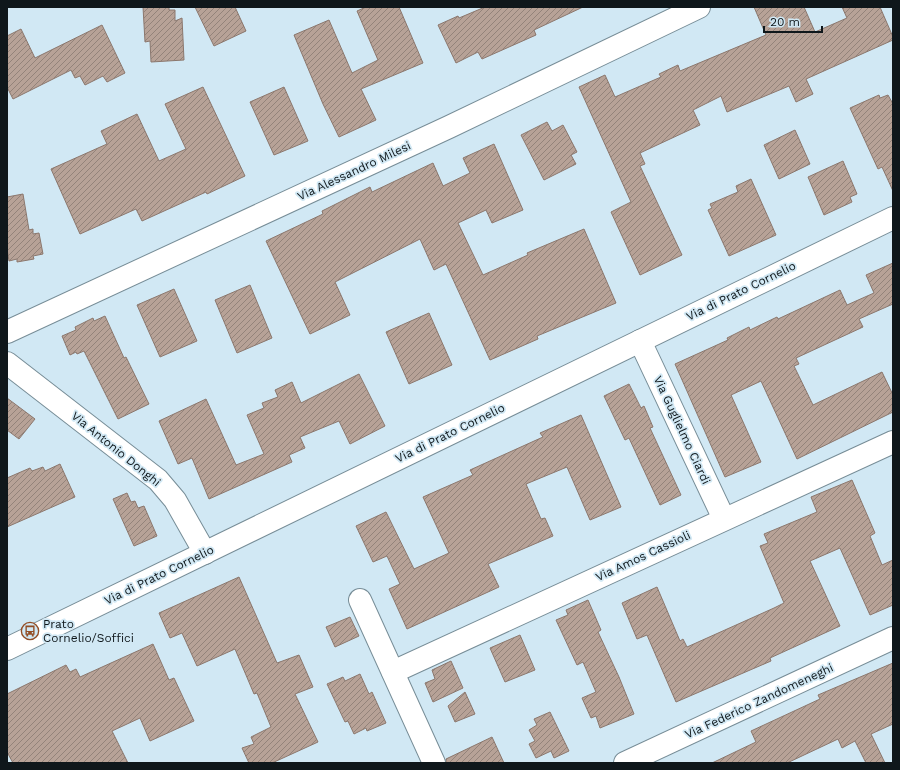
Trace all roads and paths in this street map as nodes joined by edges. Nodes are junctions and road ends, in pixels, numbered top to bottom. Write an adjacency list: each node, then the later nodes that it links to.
1 (700, 7): 3 (street, Via Alessandro Milesi)
2 (893, 218): 4 (street, Via di Prato Cornelio)
3 (7, 332)
4 (640, 341): 7 (street, Via Guglielmo Ciardi); 8 (street, Via di Prato Cornelio)
5 (7, 363): 8 (street, Via Antonio Donghi)
6 (893, 442): 7 (street, Via Amos Cassioli)
7 (724, 519): 12 (street, Via Amos Cassioli)
8 (205, 553): 11 (street, Via di Prato Cornelio)
9 (360, 600): 12 (street)
10 (893, 638): 14 (street, Via Federico Zandomeneghi)
11 (7, 649)
12 (393, 672): 13 (street)
13 (434, 763)
14 (625, 763)

